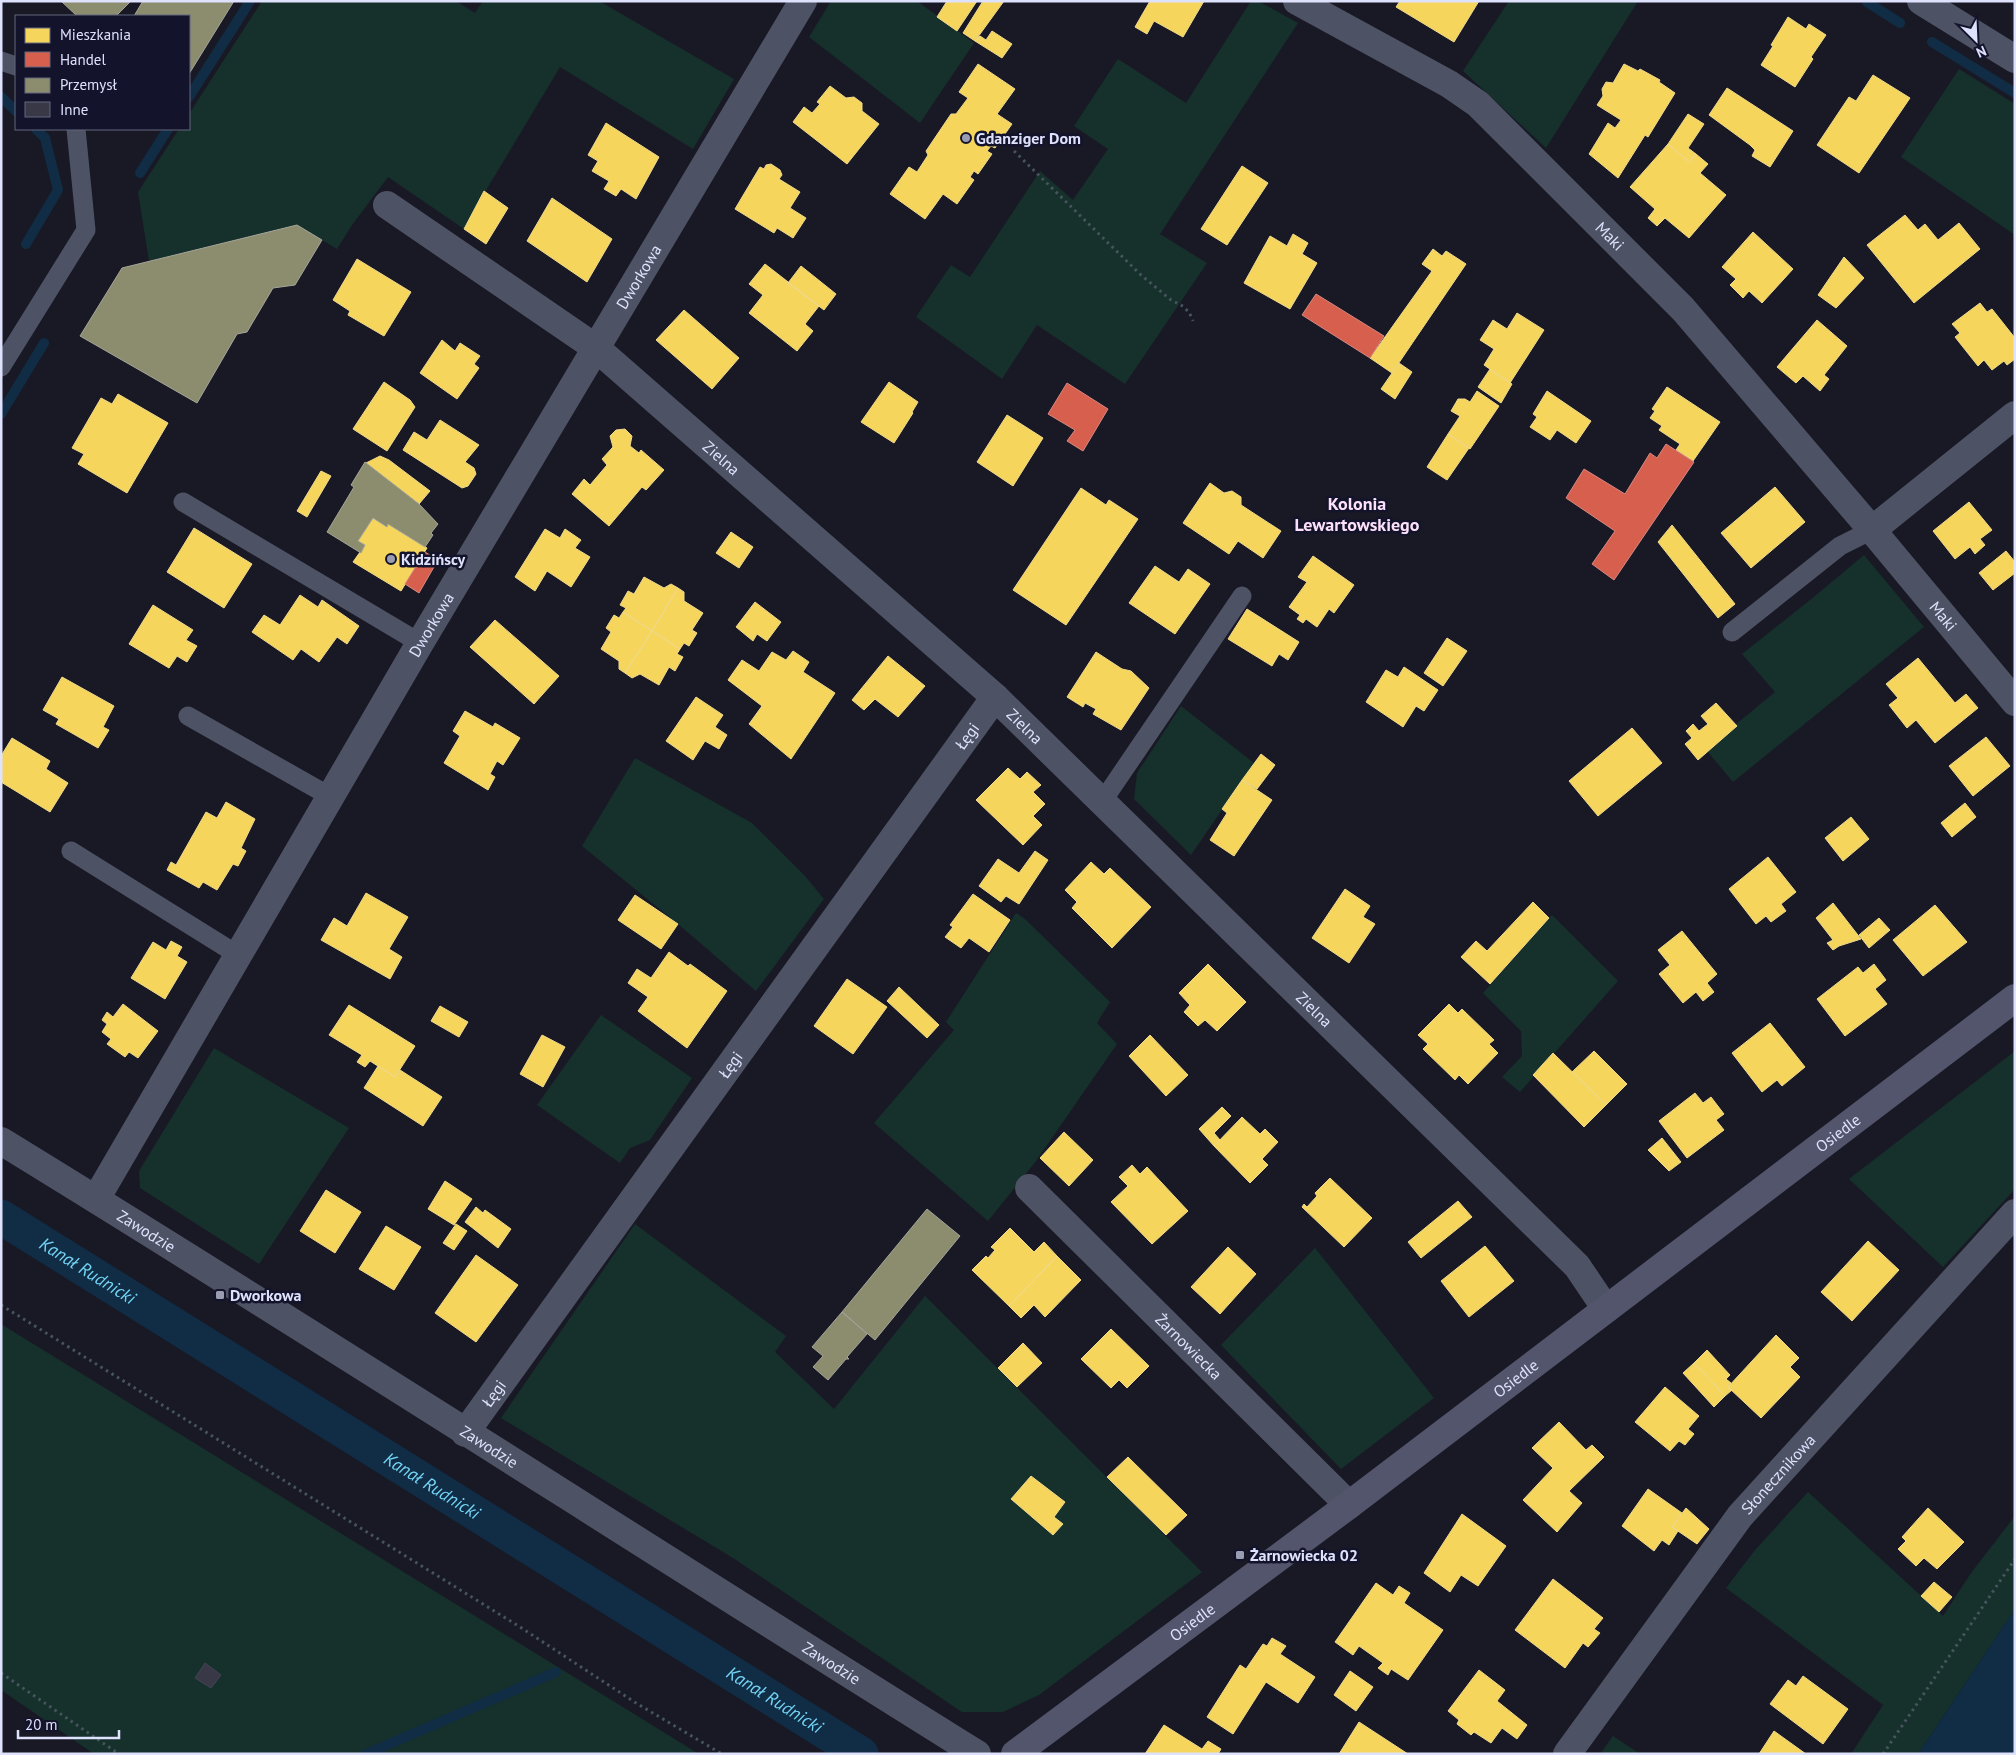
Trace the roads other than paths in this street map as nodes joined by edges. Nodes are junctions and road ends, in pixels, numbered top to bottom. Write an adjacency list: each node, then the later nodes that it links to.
1 (803, 1): 9 (street, Dworkowa)
2 (1297, 1): 13 (street, Maki)
3 (1921, 1): 4 (street)
4 (2015, 59)
5 (1, 61): 6 (lane)
6 (15, 66)
7 (76, 130): 10 (lane)
8 (387, 205): 9 (street, Zielna)
9 (596, 348): 16 (street, Dworkowa); 17 (street, Zielna)
10 (1, 367)
11 (2015, 415): 13 (street)
12 (183, 502): 16 (lane)
13 (1872, 530): 15 (lane); 18 (street, Maki)
14 (1242, 596): 21 (lane)
15 (1732, 632)
16 (420, 642): 20 (street, Dworkowa)
17 (996, 697): 21 (street, Zielna); 30 (street, Łęgi)
18 (2015, 702)
19 (188, 716): 20 (lane)
20 (330, 797): 23 (street, Dworkowa)
21 (1102, 802): 29 (street, Zielna)
22 (71, 851): 23 (lane)
23 (238, 955): 27 (street, Dworkowa)
24 (2015, 998): 29 (street, Osiedle)
25 (1, 1141): 27 (street, Zawodzie)
26 (1029, 1188): 31 (street, Żarnowiecka)
27 (96, 1200): 30 (street, Zawodzie)
28 (2015, 1212): 34 (street, Słonecznikowa)
29 (1606, 1309): 31 (street, Osiedle)
30 (466, 1433): 32 (street, Zawodzie)
31 (1349, 1505): 33 (street, Osiedle)
32 (977, 1754)
33 (1015, 1754)
34 (1567, 1754)

